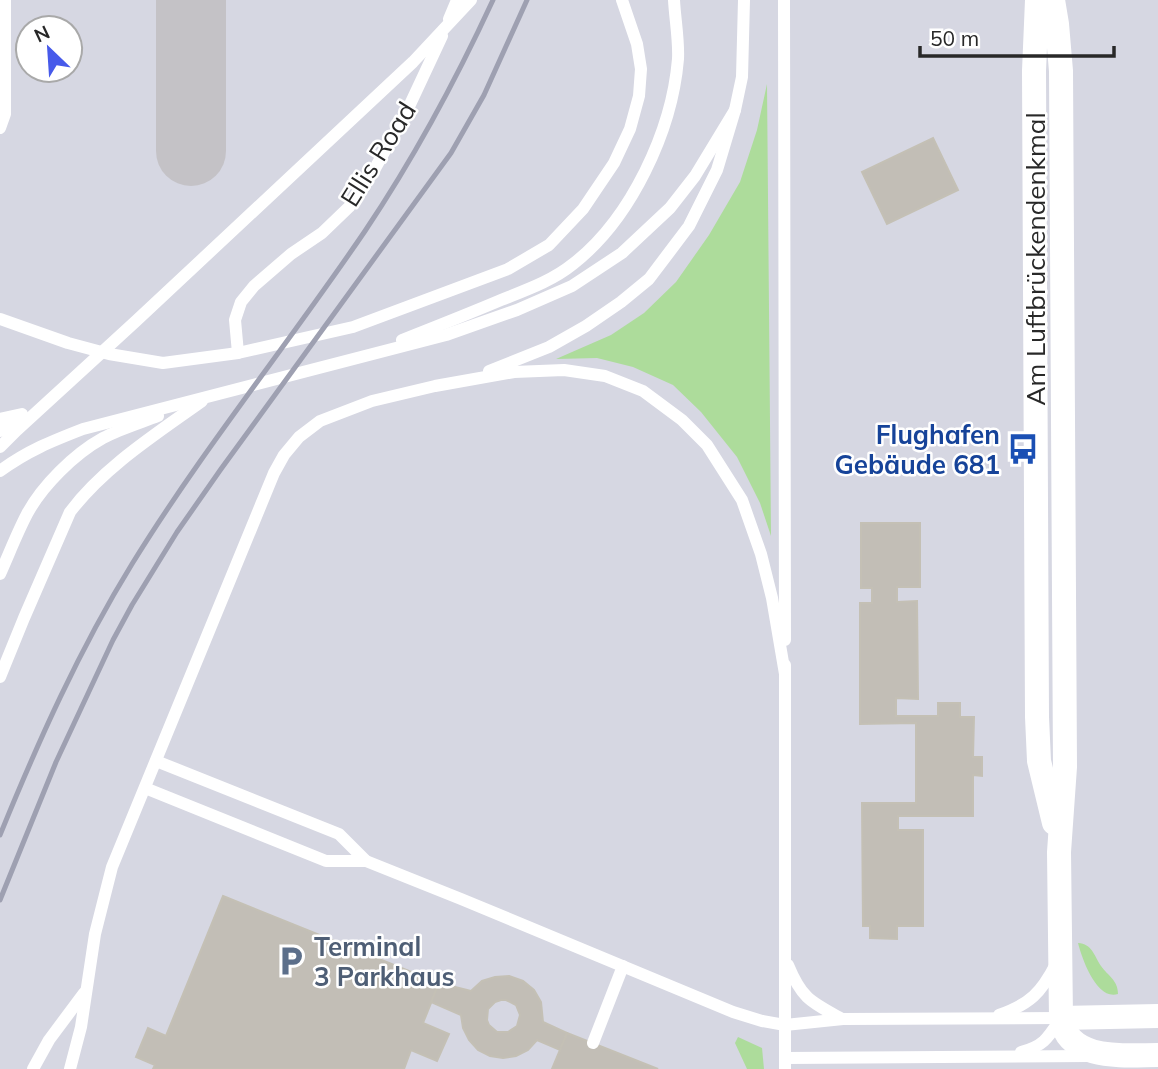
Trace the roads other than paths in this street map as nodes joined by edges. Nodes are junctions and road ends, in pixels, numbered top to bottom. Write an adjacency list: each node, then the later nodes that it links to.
1 (5, 0): 11 (lane)
2 (457, 0): 13 (lane, Ellis Road)
3 (471, 0): 17 (lane)
4 (622, 0): 13 (lane)
5 (674, 0): 14 (lane)
6 (744, 0): 10 (lane)
7 (784, 0): 23 (lane)
8 (1037, 0): 27 (street, Am Luftbrückendenkmal)
9 (1053, 0): 27 (street, Am Luftbrückendenkmal)
10 (735, 110): 14 (lane); 15 (lane)
11 (0, 128)
12 (0, 319): 13 (lane)
13 (238, 354)
14 (346, 361): 16 (lane)
15 (435, 386): 23 (lane); 25 (lane)
16 (208, 397): 21 (lane); 22 (lane); 24 (lane)
17 (39, 410): 18 (lane); 19 (lane); 20 (lane)
18 (0, 419)
19 (0, 431)
20 (0, 447)
21 (0, 471)
22 (0, 574)
23 (785, 674): 29 (lane)
24 (0, 677)
25 (156, 761): 26 (lane); 28 (lane)
26 (145, 788): 28 (lane); 32 (lane)
27 (1059, 852): 30 (street, Am Luftbrückendenkmal)
28 (366, 861): 31 (lane)
29 (785, 958): 35 (lane); 37 (lane)
30 (1060, 958): 34 (street, Am Luftbrückendenkmal); 36 (lane)
31 (622, 966): 37 (lane); 38 (lane)
32 (86, 990): 43 (lane); 44 (lane)
33 (1158, 1016): 34 (street)
34 (1061, 1018): 36 (lane); 40 (lane); 41 (street)
35 (843, 1019): 36 (lane); 37 (lane)
36 (989, 1019)
37 (785, 1025): 42 (lane)
38 (593, 1043)
39 (1158, 1055): 41 (street)
40 (996, 1056): 41 (lane); 42 (lane)
41 (1111, 1056)
42 (785, 1063)
43 (33, 1069)
44 (70, 1069)

